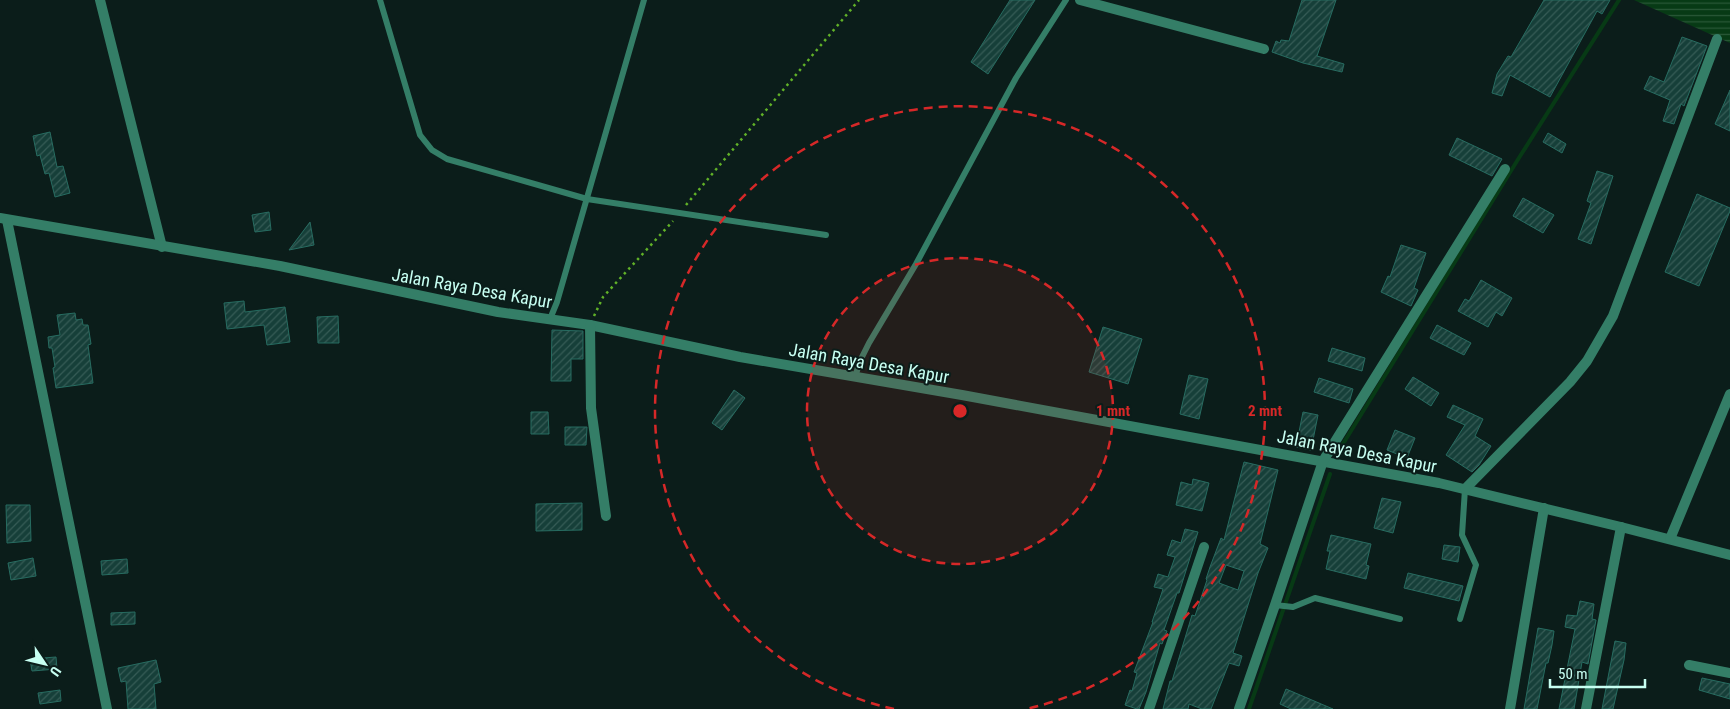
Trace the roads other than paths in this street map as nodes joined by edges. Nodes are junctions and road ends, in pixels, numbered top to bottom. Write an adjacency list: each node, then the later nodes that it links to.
1 (100, 0): 12 (street)
2 (380, 0): 9 (lane)
3 (644, 0): 9 (lane)
4 (1066, 0): 15 (lane)
5 (1080, 0): 7 (street)
6 (1717, 39): 18 (street)
7 (1264, 49)
8 (1505, 169): 17 (street)
9 (587, 198): 11 (lane); 13 (lane)
10 (3, 219): 12 (street, Jalan Raya Desa Kapur); 30 (street)
11 (826, 235)
12 (162, 247): 13 (street, Jalan Raya Desa Kapur)
13 (550, 319): 14 (street, Jalan Raya Desa Kapur)
14 (590, 325): 15 (street, Jalan Raya Desa Kapur); 20 (street)
15 (855, 377): 17 (street, Jalan Raya Desa Kapur)
16 (1730, 394): 22 (street)
17 (1323, 461): 18 (street, Jalan Raya Desa Kapur); 25 (street)
18 (1466, 489): 19 (street, Jalan Raya Desa Kapur); 27 (lane)
19 (1544, 508): 21 (street, Jalan Raya Desa Kapur); 33 (street)
20 (606, 516)
21 (1621, 527): 22 (street, Jalan Raya Desa Kapur); 34 (street)
22 (1670, 539): 24 (street, Jalan Raya Desa Kapur)
23 (1204, 546): 31 (street)
24 (1730, 555)
25 (1276, 605): 26 (lane); 32 (street)
26 (1400, 619)
27 (1460, 619)
28 (1689, 665): 29 (street)
29 (1730, 673)
30 (107, 709)
31 (1149, 709)
32 (1239, 709)
33 (1510, 709)
34 (1586, 709)

